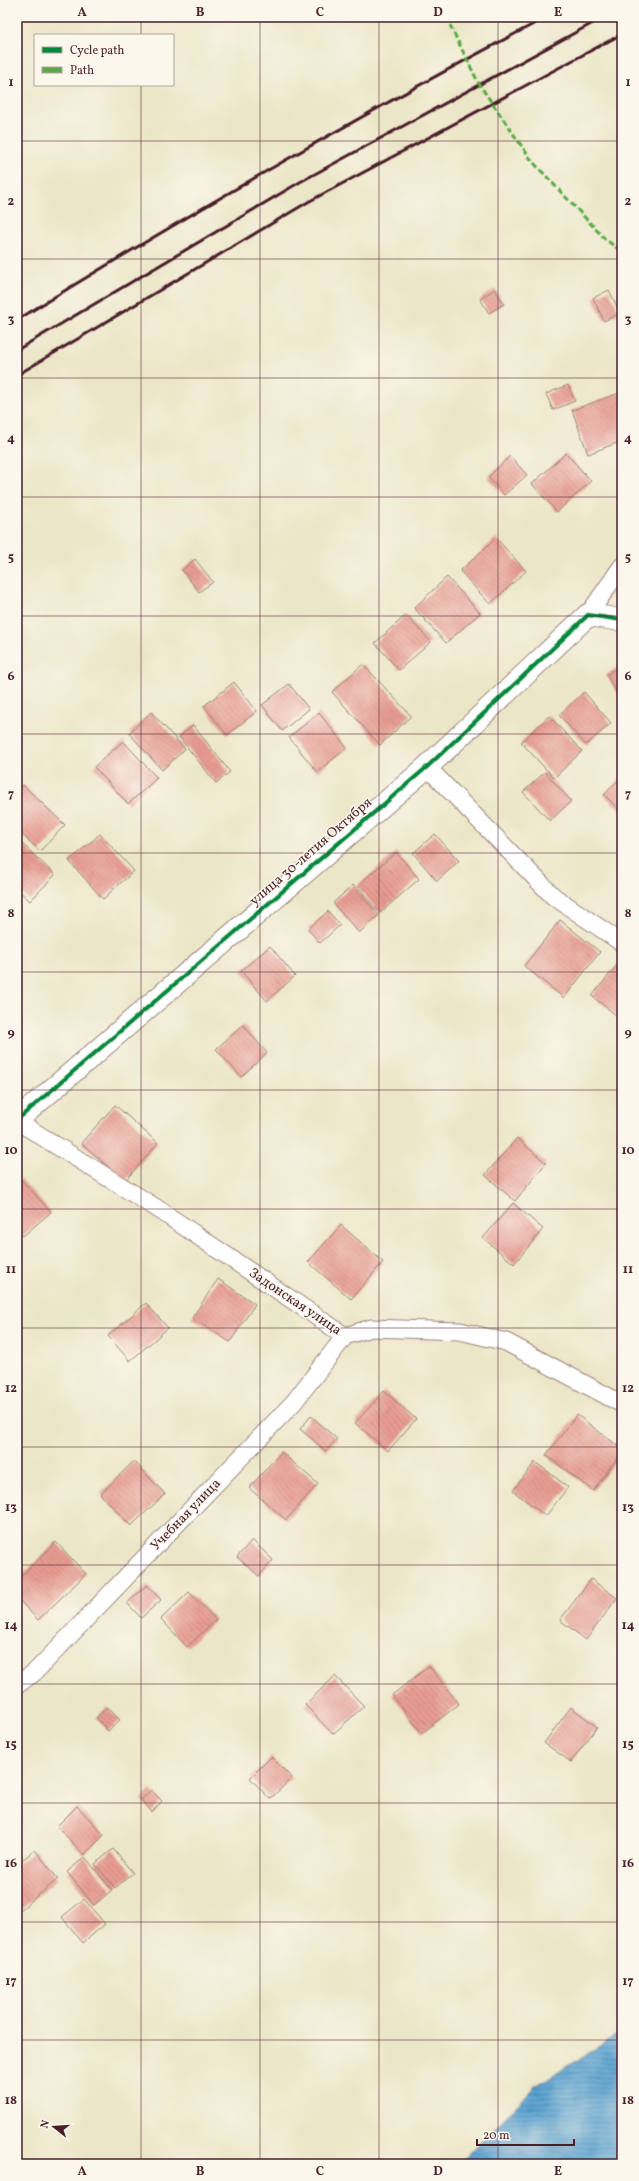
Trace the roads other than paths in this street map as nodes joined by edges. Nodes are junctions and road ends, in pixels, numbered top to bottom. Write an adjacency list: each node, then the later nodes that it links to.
1 (622, 566): 2 (lane)
2 (588, 615): 3 (street); 4 (street, улица 30-летия Октября)
3 (622, 620)
4 (427, 767): 5 (lane); 6 (street, улица 30-летия Октября)
5 (622, 943)
6 (17, 1120): 7 (lane, Задонская улица)
7 (345, 1336): 8 (lane, Задонская улица); 9 (lane, Учебная улица)
8 (622, 1404)
9 (17, 1685)

